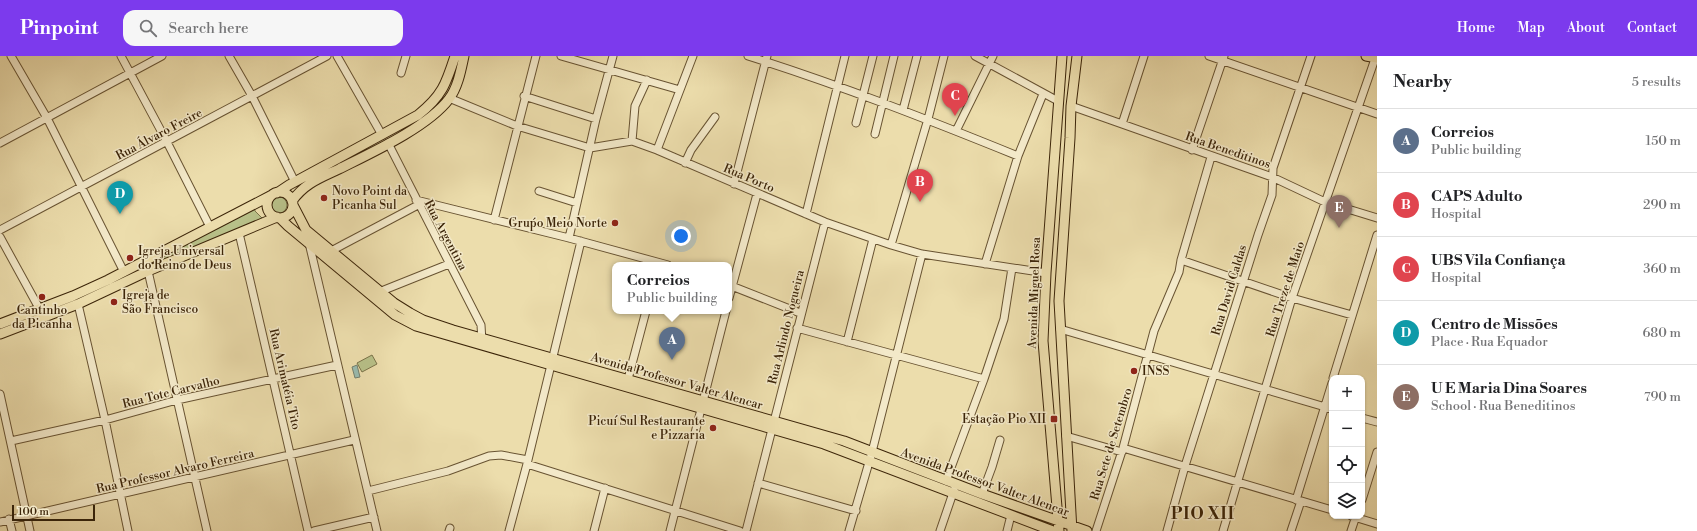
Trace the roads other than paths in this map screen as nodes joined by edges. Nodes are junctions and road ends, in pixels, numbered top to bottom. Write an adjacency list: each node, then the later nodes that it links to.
1 (11, 56): 51 (street)
2 (131, 56): 28 (street)
3 (162, 56): 33 (street)
4 (229, 56): 41 (street)
5 (327, 56): 41 (street, Rua Álvaro Freire)
6 (337, 56): 59 (street)
7 (406, 56): 34 (street)
8 (455, 56): 59 (main road)
9 (464, 56): 43 (main road)
10 (536, 56): 42 (street)
11 (561, 56): 32 (street)
12 (613, 56): 32 (street)
13 (693, 56): 38 (street)
14 (748, 56): 29 (street)
15 (845, 56): 36 (street)
16 (873, 56): 40 (street)
17 (894, 56): 44 (street)
18 (917, 56): 48 (street)
19 (944, 56): 53 (street)
20 (975, 56): 31 (street)
21 (993, 56): 31 (street)
22 (1062, 56): 45 (main road, Avenida Miguel Rosa)
23 (1077, 56): 46 (main road)
24 (1144, 56): 55 (street)
25 (1209, 56): 30 (street)
26 (1311, 56): 37 (street, Rua David Caldas)
27 (1373, 57): 47 (street, Rua Treze de Maio)
28 (122, 58): 33 (street)
29 (766, 59): 36 (street); 72 (street)
30 (1224, 59): 37 (street); 66 (street)
31 (989, 64): 39 (street); 57 (street)
32 (609, 70): 35 (street); 52 (street)
33 (130, 73): 51 (street); 61 (street)
34 (401, 73)
35 (647, 80): 38 (street); 60 (street)
36 (837, 85): 40 (street); 81 (street)
37 (1300, 88): 47 (street); 70 (street, Rua David Caldas)
38 (680, 90): 65 (street)
39 (1043, 94): 45 (street); 67 (street)
40 (864, 95): 44 (street); 54 (street)
41 (252, 96): 61 (street, Rua Álvaro Freire); 71 (street)
42 (524, 96): 52 (street); 56 (street)
43 (449, 98): 56 (street, Rua Porto); 63 (main road)
44 (882, 101): 48 (street); 58 (street)
45 (1058, 101): 105 (main road, Avenida Miguel Rosa)
46 (1070, 106): 55 (street, Rua Beneditinos); 119 (main road)
47 (1357, 108): 49 (street); 77 (street, Rua Treze de Maio)
48 (903, 110): 53 (street)
49 (1377, 114)
50 (715, 117): 69 (street)
51 (47, 118): 62 (street); 73 (street)
52 (596, 119): 64 (street)
53 (928, 120): 57 (street); 95 (street)
54 (856, 123)
55 (1122, 124): 66 (street, Rua Beneditinos)
56 (517, 126): 64 (street, Rua Porto); 84 (street)
57 (956, 130): 67 (street)
58 (875, 134)
59 (382, 135): 71 (main road)
60 (632, 141): 64 (street, Rua Porto); 65 (street, Rua Porto)
61 (168, 142): 73 (street, Rua Álvaro Freire); 86 (street)
62 (0, 143)
63 (388, 143): 78 (main road); 79 (street, Rua Argentina)
64 (590, 148): 80 (street)
65 (657, 150): 69 (street, Rua Porto)
66 (1192, 150): 68 (street, Rua Beneditinos)
67 (1018, 156): 101 (street)
68 (1211, 157): 70 (street, Rua Beneditinos); 98 (street, Rua Sete de Setembro)
69 (685, 163): 72 (street, Rua Porto)
70 (1272, 178): 77 (street, Rua Beneditinos); 107 (street, Rua David Caldas)
71 (296, 182): 75 (main road)
72 (734, 184): 76 (street, Rua Porto)
73 (82, 188): 87 (street, Rua Álvaro Freire); 104 (street)
74 (538, 191): 80 (street)
75 (275, 194): 78 (main road); 82 (main road); 86 (main road)
76 (757, 194): 81 (street, Rua Porto); 106 (street)
77 (1325, 202): 83 (street, Rua Beneditinos); 110 (street, Rua Treze de Maio)
78 (292, 203): 82 (main road); 96 (main road, Avenida Professor Valter Alencar)
79 (417, 203): 84 (street); 96 (street); 100 (street, Rua Argentina)
80 (577, 203): 91 (street)
81 (806, 214): 85 (street, Rua Porto)
82 (278, 217): 88 (main road); 94 (main road, Avenida Professor Valter Alencar)
83 (1377, 218)
84 (494, 220): 91 (street)
85 (825, 222): 92 (street, Rua Porto); 113 (street, Rua Arlindo Nogueira)
86 (210, 227): 104 (main road)
87 (0, 230)
88 (239, 233): 103 (main road); 129 (street, Rua Arimatéia Tito)
89 (1377, 235): 116 (street)
90 (0, 237): 112 (street)
91 (569, 238): 93 (street)
92 (873, 240): 95 (street, Rua Porto); 122 (street)
93 (581, 242): 99 (street); 125 (street)
94 (309, 243): 121 (main road, Avenida Professor Valter Alencar); 126 (street)
95 (891, 245): 97 (street, Rua Porto)
96 (331, 251): 109 (main road, Avenida Professor Valter Alencar)
97 (922, 254): 101 (street, Rua Porto); 124 (street)
98 (1181, 260): 107 (street); 123 (street, Rua Sete de Setembro)
99 (652, 262)
100 (449, 264): 109 (street); 121 (street, Rua Argentina)
101 (985, 264): 102 (street, Rua Porto)
102 (1012, 268): 105 (street, Rua Porto); 130 (street)
103 (148, 271): 111 (main road); 134 (street)
104 (124, 272): 112 (main road)
105 (1046, 273): 174 (main road, Avenida Miguel Rosa)
106 (732, 282)
107 (1243, 282): 110 (street); 127 (street, Rua David Caldas)
108 (732, 286): 113 (street)
109 (380, 292): 121 (main road, Avenida Professor Valter Alencar)
110 (1292, 298): 116 (street); 132 (street, Rua Treze de Maio)
111 (78, 304): 120 (main road); 138 (street)
112 (39, 308): 117 (main road)
113 (800, 313): 118 (street, Rua Arlindo Nogueira)
114 (645, 314): 131 (street)
115 (725, 314): 135 (street)
116 (1352, 315): 128 (street)
117 (0, 324)
118 (797, 328): 122 (street); 140 (street, Rua Arlindo Nogueira)
119 (1060, 329): 123 (street); 142 (main road)
120 (0, 334)
121 (482, 342): 125 (main road, Avenida Professor Valter Alencar)
122 (847, 342): 124 (street)
123 (1148, 355): 127 (street); 146 (street, Rua Sete de Setembro)
124 (895, 356): 130 (street); 149 (street)
125 (551, 362): 131 (main road, Avenida Professor Valter Alencar); 135 (main road, Avenida Professor Valter Alencar); 150 (street)
126 (337, 365): 129 (street, Rua Tote Carvalho); 143 (street)
127 (1214, 375): 132 (street); 151 (street, Rua David Caldas)
128 (1335, 375)
129 (274, 379): 134 (street, Rua Tote Carvalho); 148 (street, Rua Arimatéia Tito)
130 (984, 379): 153 (street)
131 (628, 380): 135 (main road, Avenida Professor Valter Alencar)
132 (1264, 390): 136 (street); 154 (street, Rua Treze de Maio)
133 (0, 394): 141 (street)
134 (177, 400): 138 (street, Rua Tote Carvalho); 152 (street)
135 (701, 404): 140 (main road, Avenida Professor Valter Alencar); 164 (street)
136 (1328, 408): 162 (street)
137 (1365, 419): 139 (street)
138 (105, 420): 145 (street, Rua Tote Carvalho); 161 (street)
139 (1377, 422)
140 (773, 425): 149 (main road, Avenida Professor Valter Alencar); 155 (street, Rua Arlindo Nogueira)
141 (4, 427): 145 (street)
142 (1066, 436): 146 (street); 175 (main road)
143 (354, 440): 148 (street, Rua Professor Alvaro Ferreira); 159 (street)
144 (1000, 440): 160 (street)
145 (11, 441): 166 (street)
146 (1123, 450): 151 (street); 193 (street, Rua Sete de Setembro)
147 (1377, 452): 158 (street)
148 (291, 454): 152 (street, Rua Professor Alvaro Ferreira); 180 (street, Rua Arimatéia Tito)
149 (871, 456): 153 (main road, Avenida Professor Valter Alencar); 157 (main road, Avenida Professor Valter Alencar); 165 (street)
150 (528, 462): 156 (street); 159 (street); 183 (street)
151 (1185, 466): 154 (street); 194 (street, Rua David Caldas)
152 (195, 478): 161 (street, Rua Professor Alvaro Ferreira); 179 (street)
153 (946, 481): 157 (main road, Avenida Professor Valter Alencar)
154 (1237, 482): 162 (street); 195 (street, Rua Treze de Maio)
155 (758, 483): 165 (street); 187 (street, Rua Arlindo Nogueira)
156 (605, 488): 164 (street); 184 (street)
157 (955, 488): 160 (main road, Avenida Professor Valter Alencar); 167 (main road, Avenida Professor Valter Alencar); 189 (street)
158 (1365, 490)
159 (368, 491): 168 (street)
160 (982, 494): 174 (main road, Avenida Professor Valter Alencar)
161 (120, 495): 166 (street, Rua Professor Alvaro Ferreira); 178 (street)
162 (1298, 501): 163 (street); 196 (street)
163 (1329, 509)
164 (675, 510): 185 (street); 186 (street)
165 (856, 511): 188 (street)
166 (26, 515): 169 (street, Rua Professor Alvaro Ferreira); 177 (street)
167 (1011, 515): 190 (street); 191 (main road, Avenida Professor Valter Alencar)
168 (374, 517): 181 (street); 182 (street)
169 (9, 519): 172 (street, Rua Professor Alvaro Ferreira); 176 (street)
170 (1353, 519): 197 (street)
171 (1363, 519): 173 (street)
172 (0, 522)
173 (1377, 524)
174 (1059, 526): 175 (main road, Avenida Professor Valter Alencar)
175 (1072, 528): 192 (main road, Avenida Professor Valter Alencar)
176 (12, 531)
177 (30, 531)
178 (128, 531)
179 (207, 531)
180 (308, 531)
181 (314, 531)
182 (377, 531)
183 (509, 531)
184 (594, 531)
185 (670, 531)
186 (740, 531)
187 (746, 531)
188 (849, 531)
189 (940, 531)
190 (1007, 531)
191 (1053, 531)
192 (1087, 531)
193 (1096, 531)
194 (1166, 531)
195 (1223, 531)
196 (1291, 531)
197 (1351, 531)

